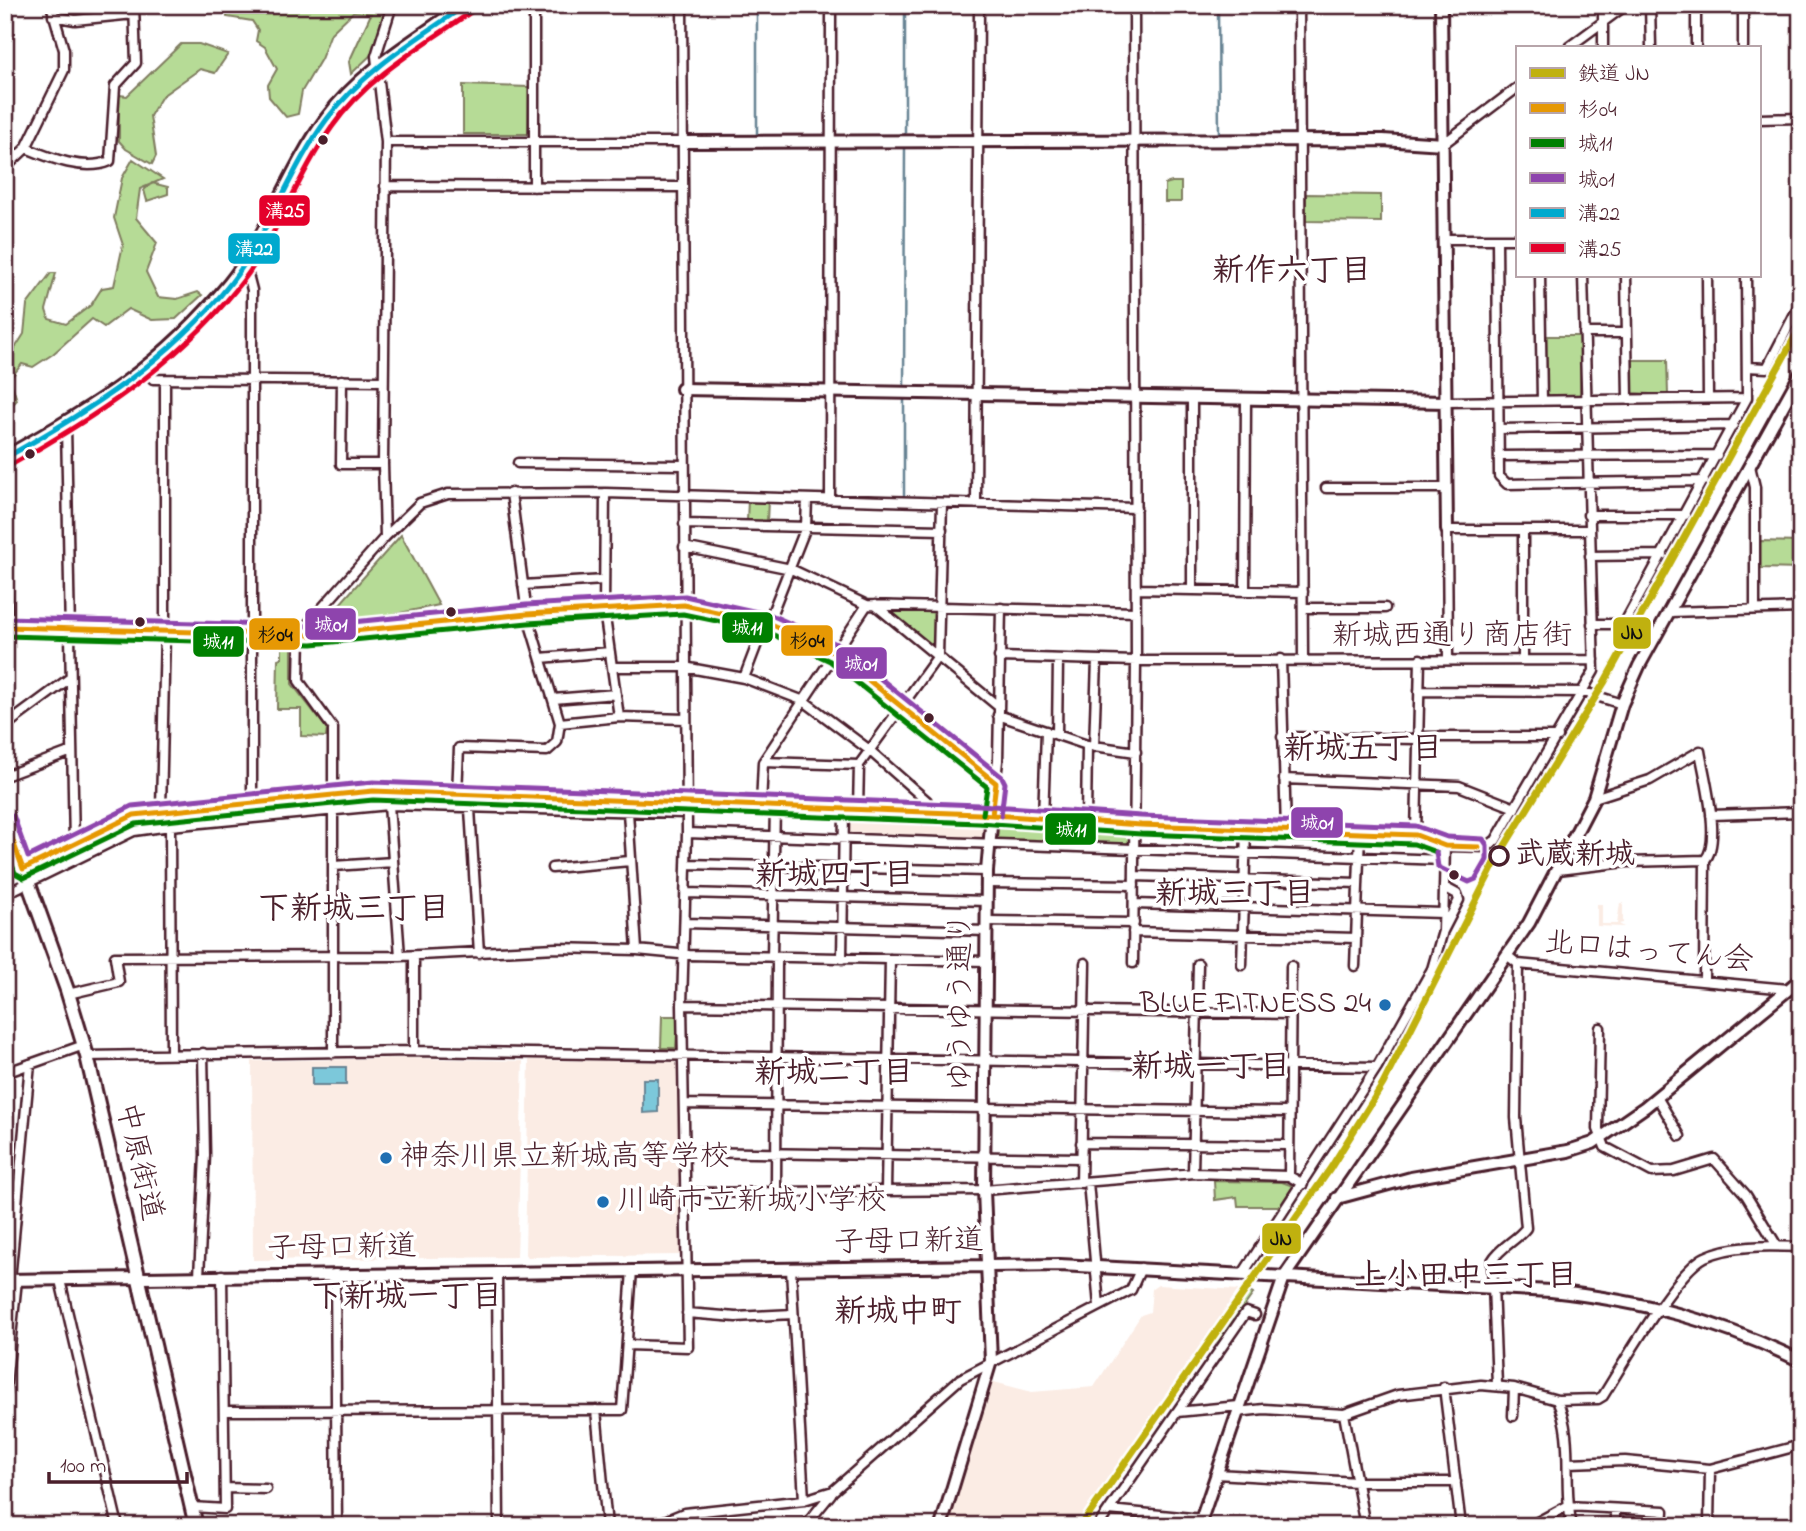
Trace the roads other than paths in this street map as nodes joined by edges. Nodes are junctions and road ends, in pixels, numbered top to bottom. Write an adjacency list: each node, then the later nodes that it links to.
1 (51, 5): 17 (street)
2 (393, 5): 24 (street)
3 (466, 5): 24 (main road)
4 (534, 5): 33 (street)
5 (682, 5): 34 (street)
6 (831, 5): 28 (street)
7 (979, 5): 29 (street)
8 (1134, 5): 30 (street)
9 (1299, 5): 31 (street)
10 (1441, 5): 35 (street)
11 (1603, 5): 18 (street)
12 (1626, 5): 18 (street)
13 (1650, 5): 21 (street)
14 (1696, 5): 22 (street)
15 (1743, 5): 23 (street)
16 (134, 10): 17 (street); 36 (street)
17 (53, 16): 36 (street)
18 (1603, 20): 19 (street); 20 (street)
19 (1570, 46)
20 (1603, 46)
21 (1650, 46)
22 (1696, 46)
23 (1743, 46)
24 (377, 68): 32 (street); 44 (main road)
25 (1516, 89): 35 (street)
26 (1801, 118): 27 (street)
27 (1760, 119)
28 (830, 141): 29 (street); 34 (street); 61 (street)
29 (979, 141): 30 (street); 62 (street)
30 (1135, 141): 31 (street); 63 (street)
31 (1300, 141): 35 (street); 68 (street)
32 (386, 142): 33 (street); 38 (street)
33 (534, 142): 34 (street); 39 (street)
34 (681, 142): 40 (street)
35 (1443, 144): 41 (street)
36 (26, 148): 37 (street)
37 (5, 177)
38 (385, 186): 39 (street); 59 (street)
39 (534, 187): 40 (street)
40 (681, 187): 60 (street)
41 (1444, 239): 42 (street); 72 (street)
42 (1497, 239): 43 (street); 73 (street)
43 (1516, 239)
44 (245, 263): 54 (main road); 56 (street)
45 (1540, 276): 70 (street)
46 (1583, 276): 51 (street, 新城西通り商店街)
47 (1626, 276): 52 (street)
48 (1707, 276): 66 (street)
49 (1746, 276): 53 (street)
50 (1801, 302): 53 (street)
51 (1584, 333): 52 (street); 71 (street, 新城西通り商店街)
52 (1627, 333): 69 (street)
53 (1747, 367): 67 (street)
54 (146, 370): 57 (street); 74 (main road)
55 (1801, 373): 85 (street)
56 (252, 379): 57 (street); 58 (street); 135 (street)
57 (165, 380): 134 (street)
58 (342, 380): 59 (street); 83 (street)
59 (383, 381): 83 (street)
60 (682, 389): 61 (street); 84 (street)
61 (830, 391): 62 (street); 94 (street)
62 (978, 394): 63 (street); 96 (street)
63 (1135, 396): 64 (street); 97 (street)
64 (1192, 397): 65 (street); 115 (street)
65 (1246, 398): 68 (street); 116 (street)
66 (1708, 398): 67 (street); 69 (street)
67 (1747, 398): 75 (street)
68 (1302, 399): 72 (street); 117 (street)
69 (1628, 400): 71 (street)
70 (1542, 401): 71 (street); 73 (street)
71 (1586, 401): 76 (street, 新城西通り商店街)
72 (1447, 402): 73 (street); 89 (street)
73 (1499, 402): 77 (street)
74 (66, 425): 81 (main road); 133 (street)
75 (1733, 425): 76 (street); 79 (street)
76 (1586, 428): 77 (street); 78 (street, 新城西通り商店街)
77 (1499, 429): 80 (street)
78 (1587, 455): 79 (street); 80 (street); 87 (street, 新城西通り商店街)
79 (1717, 455): 86 (street)
80 (1499, 456): 87 (street)
81 (5, 458)
82 (518, 463): 84 (street)
83 (383, 464): 106 (street)
84 (683, 465): 92 (street)
85 (1749, 466): 124 (street); 127 (street)
86 (1704, 481): 87 (street); 99 (street)
87 (1588, 482): 98 (street, 新城西通り商店街)
88 (1326, 488): 89 (street)
89 (1447, 488): 103 (street)
90 (511, 493): 91 (street); 106 (street); 113 (street)
91 (605, 493): 92 (street); 112 (street)
92 (684, 495): 93 (street); 100 (street)
93 (807, 499): 94 (street); 101 (street)
94 (830, 499): 95 (street)
95 (942, 503): 96 (street); 102 (street)
96 (976, 504): 97 (street)
97 (1136, 508): 114 (street)
98 (1588, 515): 99 (street); 105 (street, 新城西通り商店街)
99 (1685, 515): 109 (street)
100 (684, 524): 101 (street); 108 (street)
101 (806, 527): 102 (street); 111 (street)
102 (942, 530): 120 (street)
103 (1447, 530): 104 (street); 148 (street)
104 (1523, 530): 105 (street); 144 (street)
105 (1589, 530): 110 (street, 新城西通り商店街)
106 (385, 537): 136 (street)
107 (5, 543): 132 (street)
108 (684, 547): 111 (street); 118 (street)
109 (1663, 555): 110 (street); 131 (street)
110 (1590, 556): 131 (street, 新城西通り商店街)
111 (791, 569): 119 (street); 130 (street)
112 (604, 580): 113 (street); 126 (street)
113 (523, 585): 129 (street)
114 (1136, 589): 115 (street); 128 (street)
115 (1192, 590): 116 (street)
116 (1245, 591): 117 (street)
117 (1303, 592): 122 (street)
118 (684, 605): 126 (street); 130 (street); 152 (street)
119 (871, 605): 120 (street); 138 (street); 139 (street)
120 (940, 607): 121 (street); 139 (street)
121 (1001, 608): 128 (street); 140 (street)
122 (1303, 608): 123 (street); 142 (street)
123 (1385, 608)
124 (1755, 608): 125 (street); 127 (street)
125 (1801, 608)
126 (604, 610): 129 (street); 137 (street)
127 (1670, 611): 160 (street)
128 (1136, 612): 150 (street)
129 (527, 614): 136 (street); 141 (street)
130 (767, 623): 138 (street); 153 (street)
131 (1592, 624): 149 (street, 新城西通り商店街)
132 (6, 627): 133 (street)
133 (69, 629): 134 (street); 154 (street)
134 (165, 632): 135 (street); 195 (street)
135 (253, 633): 136 (street); 185 (street)
136 (300, 634): 182 (street)
137 (610, 652): 141 (street); 151 (street)
138 (835, 653): 159 (street); 161 (street)
139 (938, 656): 161 (street); 162 (street)
140 (999, 657): 145 (street, 新城西通り商店街); 162 (street)
141 (541, 658): 158 (street)
142 (1303, 659): 143 (street, 新城西通り商店街); 147 (street, 新城西通り商店街)
143 (1420, 659): 148 (street, 新城西通り商店街); 156 (street)
144 (1523, 659): 148 (street, 新城西通り商店街); 149 (street, 新城西通り商店街)
145 (1058, 660): 146 (street, 新城西通り商店街); 168 (street)
146 (1097, 660): 150 (street, 新城西通り商店街); 172 (street)
147 (1280, 660): 150 (street, 新城西通り商店街); 169 (street)
148 (1448, 660)
149 (1594, 660): 155 (street)
150 (1136, 661): 175 (street)
151 (612, 667): 152 (street); 157 (street)
152 (684, 667): 153 (street); 164 (street)
153 (744, 677): 159 (street)
154 (70, 678): 166 (street); 174 (street)
155 (1585, 689): 156 (street); 160 (street); 170 (street)
156 (1419, 691): 171 (street)
157 (616, 694): 158 (street); 163 (street)
158 (553, 699): 165 (street)
159 (804, 701): 173 (street); 176 (street)
160 (1622, 704): 184 (street)
161 (902, 705): 173 (street); 180 (street)
162 (998, 711): 167 (street); 180 (street)
163 (619, 717): 164 (street); 165 (street)
164 (685, 719): 186 (street)
165 (560, 723): 183 (street)
166 (5, 726)
167 (1046, 731): 168 (street); 203 (street)
168 (1056, 735): 172 (street)
169 (1282, 737): 171 (street); 179 (street)
170 (1558, 737): 171 (street); 190 (street)
171 (1418, 738): 181 (street)
172 (1091, 746): 175 (street); 204 (street)
173 (868, 749): 177 (street); 198 (street)
174 (72, 751): 178 (street); 215 (street)
175 (1136, 752): 205 (street)
176 (762, 762): 177 (street); 188 (street)
177 (859, 765): 194 (street)
178 (5, 776)
179 (1283, 779): 181 (street); 208 (street)
180 (996, 783): 200 (street)
181 (1417, 784): 190 (street); 211 (street)
182 (333, 795): 183 (street); 185 (street); 191 (street)
183 (462, 795): 186 (street); 192 (street)
184 (1594, 798): 201 (street); 230 (street)
185 (252, 802): 195 (street)
186 (686, 802): 188 (street); 199 (street)
187 (389, 805): 191 (street); 192 (street); 223 (street)
188 (761, 806): 189 (street)
189 (775, 807): 193 (street); 212 (street)
190 (1515, 808): 216 (street)
191 (333, 809): 206 (street); 225 (street)
192 (468, 809): 197 (street); 256 (street)
193 (844, 809): 194 (street); 213 (street)
194 (858, 809): 198 (street)
195 (161, 810): 215 (street)
196 (1801, 811): 201 (street)
197 (628, 812): 199 (street); 222 (street)
198 (926, 812): 200 (street)
199 (685, 813): 209 (street)
200 (992, 815): 203 (street); 214 (street, ゆうゆう通り)
201 (1711, 815): 221 (street)
202 (5, 818): 228 (main road, 中原街道)
203 (1043, 819): 204 (street)
204 (1086, 821): 205 (street)
205 (1135, 824): 207 (street); 217 (street)
206 (170, 826): 234 (street); 262 (street)
207 (1246, 829): 208 (street); 218 (street)
208 (1286, 830): 210 (street)
209 (687, 833): 212 (street); 224 (street)
210 (1360, 833): 211 (street); 219 (street)
211 (1416, 835): 216 (street)
212 (774, 837): 213 (street); 226 (street)
213 (844, 839): 214 (street); 227 (street)
214 (988, 844): 217 (street); 231 (street, ゆうゆう通り)
215 (74, 845): 228 (street)
216 (1445, 846): 220 (street)
217 (1135, 848): 218 (street); 233 (street)
218 (1245, 851): 219 (street); 232 (street)
219 (1359, 858): 220 (street); 236 (street)
220 (1444, 860): 237 (street)
221 (1705, 860): 230 (street); 274 (street)
222 (630, 861): 229 (street); 255 (street)
223 (393, 862): 225 (street); 259 (street)
224 (686, 864): 226 (street); 238 (street)
225 (334, 866): 258 (street)
226 (774, 866): 227 (street); 240 (street)
227 (843, 867): 231 (street); 241 (street)
228 (23, 869): 234 (main road, 中原街道)
229 (552, 869)
230 (1558, 870): 261 (street)
231 (987, 871): 235 (street, ゆうゆう通り)
232 (1244, 879): 233 (street); 236 (street); 244 (street)
233 (1134, 880): 235 (street); 243 (street)
234 (28, 882): 239 (street); 277 (main road, 中原街道)
235 (987, 883): 242 (street, ゆうゆう通り)
236 (1358, 883): 245 (street)
237 (1444, 887): 246 (street); 252 (street)
238 (686, 893): 240 (street); 247 (street)
239 (5, 894)
240 (773, 895): 241 (street); 248 (street)
241 (843, 897): 242 (street); 250 (street)
242 (987, 901): 249 (street, ゆうゆう通り)
243 (1134, 904): 244 (street); 251 (street)
244 (1244, 907): 245 (street); 253 (street)
245 (1357, 911): 246 (street); 254 (street)
246 (1443, 913): 252 (street)
247 (685, 923): 248 (street); 257 (street)
248 (773, 926): 250 (street); 263 (street)
249 (987, 926): 250 (street); 251 (street); 266 (street, ゆうゆう通り)
250 (842, 927): 264 (street)
251 (1133, 927): 253 (street); 268 (street)
252 (1443, 931): 299 (street)
253 (1243, 935): 254 (street); 271 (street)
254 (1356, 937): 273 (street)
255 (636, 950): 256 (street); 257 (street)
256 (479, 953): 260 (street)
257 (684, 955): 263 (street); 278 (street)
258 (332, 956): 259 (street); 262 (street); 289 (street)
259 (400, 956): 260 (street)
260 (414, 956): 287 (street)
261 (1508, 956): 270 (street, 北口はってん会); 328 (street)
262 (171, 957): 277 (street); 290 (street)
263 (775, 957): 264 (street); 279 (street)
264 (842, 959): 265 (street)
265 (890, 959): 266 (street); 280 (street)
266 (986, 961): 281 (street, ゆうゆう通り)
267 (1084, 963): 282 (street)
268 (1133, 963)
269 (1198, 964): 283 (street)
270 (1518, 964): 274 (street, 北口はってん会); 319 (street)
271 (1242, 965)
272 (1291, 966): 284 (street)
273 (1355, 966)
274 (1704, 979): 276 (street, 北口はってん会)
275 (1801, 979): 276 (street)
276 (1788, 989): 301 (street)
277 (68, 994): 286 (main road, 中原街道)
278 (682, 1005): 279 (street); 291 (street)
279 (777, 1006): 280 (street); 292 (street)
280 (889, 1008): 281 (street); 293 (street)
281 (986, 1010): 282 (street); 294 (street, ゆうゆう通り)
282 (1083, 1011): 283 (street); 295 (street)
283 (1197, 1013): 284 (street); 296 (street)
284 (1290, 1014): 297 (street)
285 (1600, 1028): 310 (street)
286 (85, 1051): 290 (street); 298 (street); 342 (main road, 中原街道)
287 (414, 1051): 289 (street); 291 (street)
288 (203, 1053): 289 (street); 290 (street); 340 (street)
289 (333, 1053)
290 (171, 1054)
291 (683, 1055): 292 (street); 302 (street)
292 (776, 1056): 293 (street); 303 (street)
293 (887, 1058): 294 (street); 304 (street)
294 (986, 1060): 295 (street); 305 (street, ゆうゆう通り)
295 (1082, 1061): 296 (street); 306 (street)
296 (1196, 1062): 297 (street); 307 (street)
297 (1290, 1063): 299 (street); 308 (street)
298 (30, 1064): 300 (street); 344 (street)
299 (1377, 1066): 323 (street)
300 (5, 1073)
301 (1657, 1097): 309 (street); 310 (street)
302 (684, 1104): 303 (street); 314 (street)
303 (776, 1106): 304 (street); 315 (street)
304 (887, 1108): 305 (street); 316 (street)
305 (985, 1109): 306 (street); 317 (street, ゆうゆう通り)
306 (1081, 1111): 307 (street); 311 (street)
307 (1195, 1111): 308 (street); 312 (street)
308 (1289, 1112): 313 (street)
309 (1679, 1136)
310 (1600, 1139): 319 (street); 329 (street)
311 (1081, 1143): 312 (street); 318 (street)
312 (1194, 1143): 313 (street); 320 (street)
313 (1288, 1145): 321 (street)
314 (684, 1152): 315 (street); 327 (street)
315 (776, 1154): 316 (street); 326 (street)
316 (886, 1156): 317 (street); 325 (street)
317 (984, 1157): 318 (street); 324 (street, ゆうゆう通り)
318 (1081, 1158): 322 (street)
319 (1520, 1160): 328 (street); 346 (street)
320 (1193, 1174): 321 (street); 322 (street)
321 (1289, 1176): 323 (street)
322 (1084, 1183): 324 (street); 332 (street)
323 (1303, 1184): 339 (street)
324 (984, 1190): 325 (street); 331 (street, ゆうゆう通り)
325 (886, 1191): 326 (street)
326 (776, 1192): 327 (street)
327 (685, 1193): 336 (street)
328 (1337, 1198): 343 (street)
329 (1777, 1246): 330 (street); 348 (street)
330 (1801, 1247)
331 (986, 1266): 332 (street, 子母口新道); 334 (street, 子母口新道); 353 (street, ゆうゆう通り)
332 (1096, 1266): 333 (street, 子母口新道); 347 (street)
333 (1142, 1268): 339 (street, 子母口新道); 347 (street)
334 (791, 1269): 336 (street, 子母口新道); 350 (street)
335 (632, 1270): 336 (street, 子母口新道); 337 (street, 子母口新道); 352 (street)
336 (686, 1270): 349 (street)
337 (497, 1272): 338 (street, 子母口新道); 361 (street)
338 (335, 1274): 341 (street, 子母口新道); 364 (street)
339 (1242, 1275): 343 (street, 子母口新道)
340 (199, 1276): 341 (street, 子母口新道); 342 (street, 子母口新道)
341 (222, 1276): 363 (street)
342 (138, 1277): 345 (street, 子母口新道); 380 (main road, 中原街道)
343 (1284, 1277): 346 (street, 子母口新道); 360 (street)
344 (11, 1280): 345 (street, 子母口新道); 358 (street)
345 (60, 1280): 386 (street)
346 (1492, 1288): 348 (street, 子母口新道); 355 (street)
347 (1099, 1306): 353 (street)
348 (1660, 1307): 354 (street, 子母口新道); 359 (street)
349 (687, 1312): 350 (street); 352 (street)
350 (793, 1314): 377 (street)
351 (1255, 1315): 365 (street)
352 (628, 1345): 362 (street)
353 (990, 1361): 376 (street); 393 (street, ゆうゆう通り)
354 (1801, 1361)
355 (1497, 1385): 356 (street); 357 (street)
356 (1444, 1387): 366 (street); 373 (street)
357 (1514, 1388): 359 (street); 367 (street)
358 (5, 1394)
359 (1556, 1400): 369 (street)
360 (1238, 1409): 365 (street); 366 (street); 371 (street)
361 (498, 1410): 362 (street); 364 (street); 389 (street)
362 (596, 1410): 390 (street)
363 (225, 1411): 364 (street); 374 (street)
364 (336, 1411): 388 (street)
365 (1177, 1412): 381 (street)
366 (1344, 1414): 372 (street)
367 (1513, 1416)
368 (1801, 1445): 370 (street)
369 (1568, 1463): 370 (street); 378 (street)
370 (1710, 1469): 401 (street)
371 (1216, 1475): 372 (street); 383 (street)
372 (1357, 1482): 373 (street); 395 (street)
373 (1456, 1482): 396 (street)
374 (225, 1489): 375 (street); 380 (street)
375 (266, 1489)
376 (833, 1491): 377 (street); 392 (street)
377 (804, 1500): 391 (street)
378 (1567, 1506): 382 (street); 397 (street); 398 (street)
379 (5, 1507): 384 (street)
380 (192, 1507): 387 (main road, 中原街道)
381 (1109, 1510): 383 (street); 394 (street)
382 (1615, 1510): 399 (street); 400 (street)
383 (1200, 1522)
384 (6, 1524): 385 (street)
385 (18, 1526)
386 (118, 1526)
387 (196, 1526)
388 (337, 1526)
389 (499, 1526)
390 (607, 1526)
391 (652, 1526)
392 (805, 1526)
393 (941, 1526)
394 (1098, 1526)
395 (1365, 1526)
396 (1461, 1526)
397 (1530, 1526)
398 (1572, 1526)
399 (1615, 1526)
400 (1663, 1526)
401 (1709, 1526)

